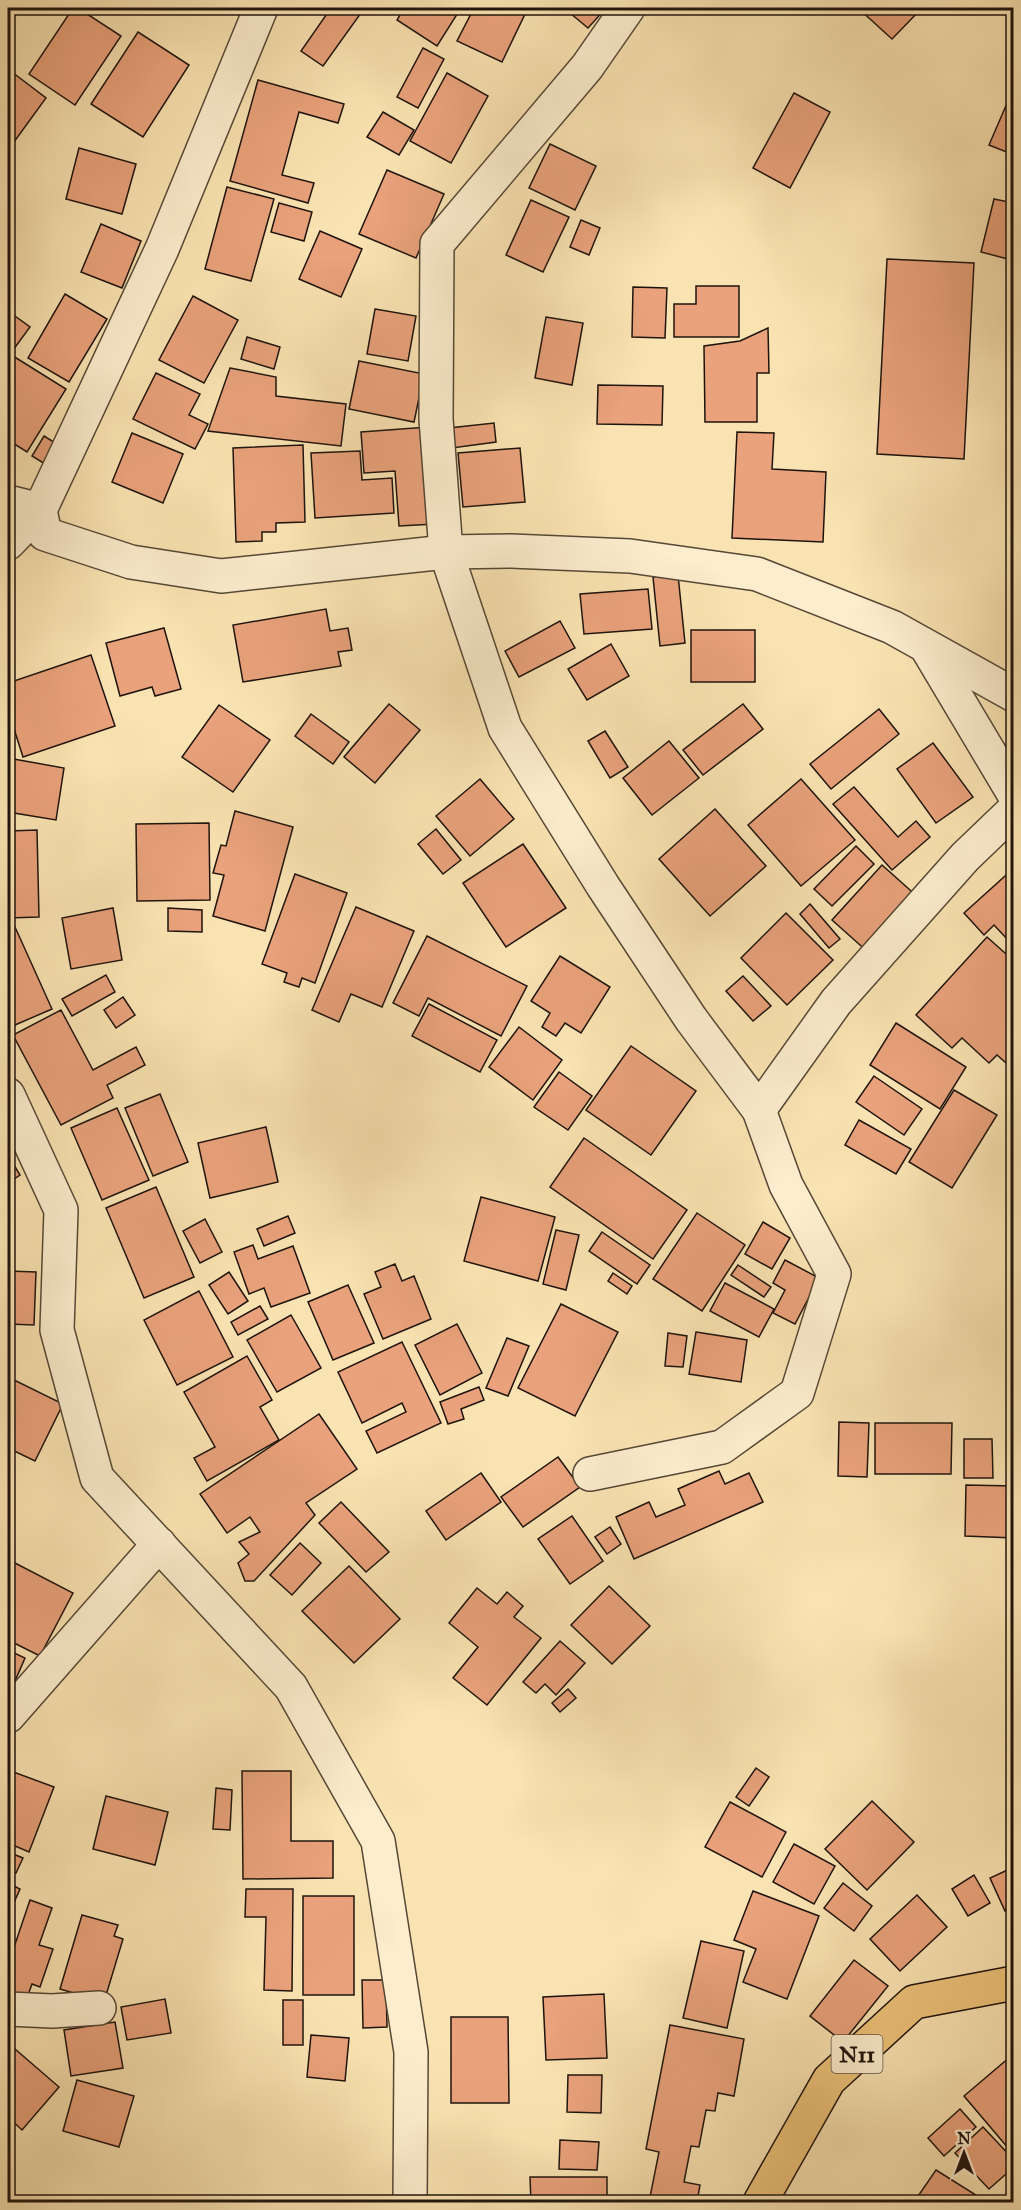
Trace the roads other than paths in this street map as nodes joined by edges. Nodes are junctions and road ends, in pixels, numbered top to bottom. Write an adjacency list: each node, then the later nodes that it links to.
1 (261, 8): 4 (street)
2 (628, 8): 6 (street)
3 (8, 502): 4 (street)
4 (40, 510): 5 (street); 6 (street)
5 (8, 543)
6 (446, 552): 7 (street); 12 (street)
7 (927, 647): 8 (street); 9 (street)
8 (1014, 694)
9 (1014, 794)
10 (1014, 810): 12 (street)
11 (8, 1095): 14 (street)
12 (759, 1110): 13 (street)
13 (590, 1474)
14 (159, 1544): 15 (street); 19 (street)
15 (8, 1716)
16 (1014, 1983): 20 (highway, N11)
17 (99, 2008): 18 (street)
18 (8, 2009)
19 (410, 2202)
20 (760, 2202)

